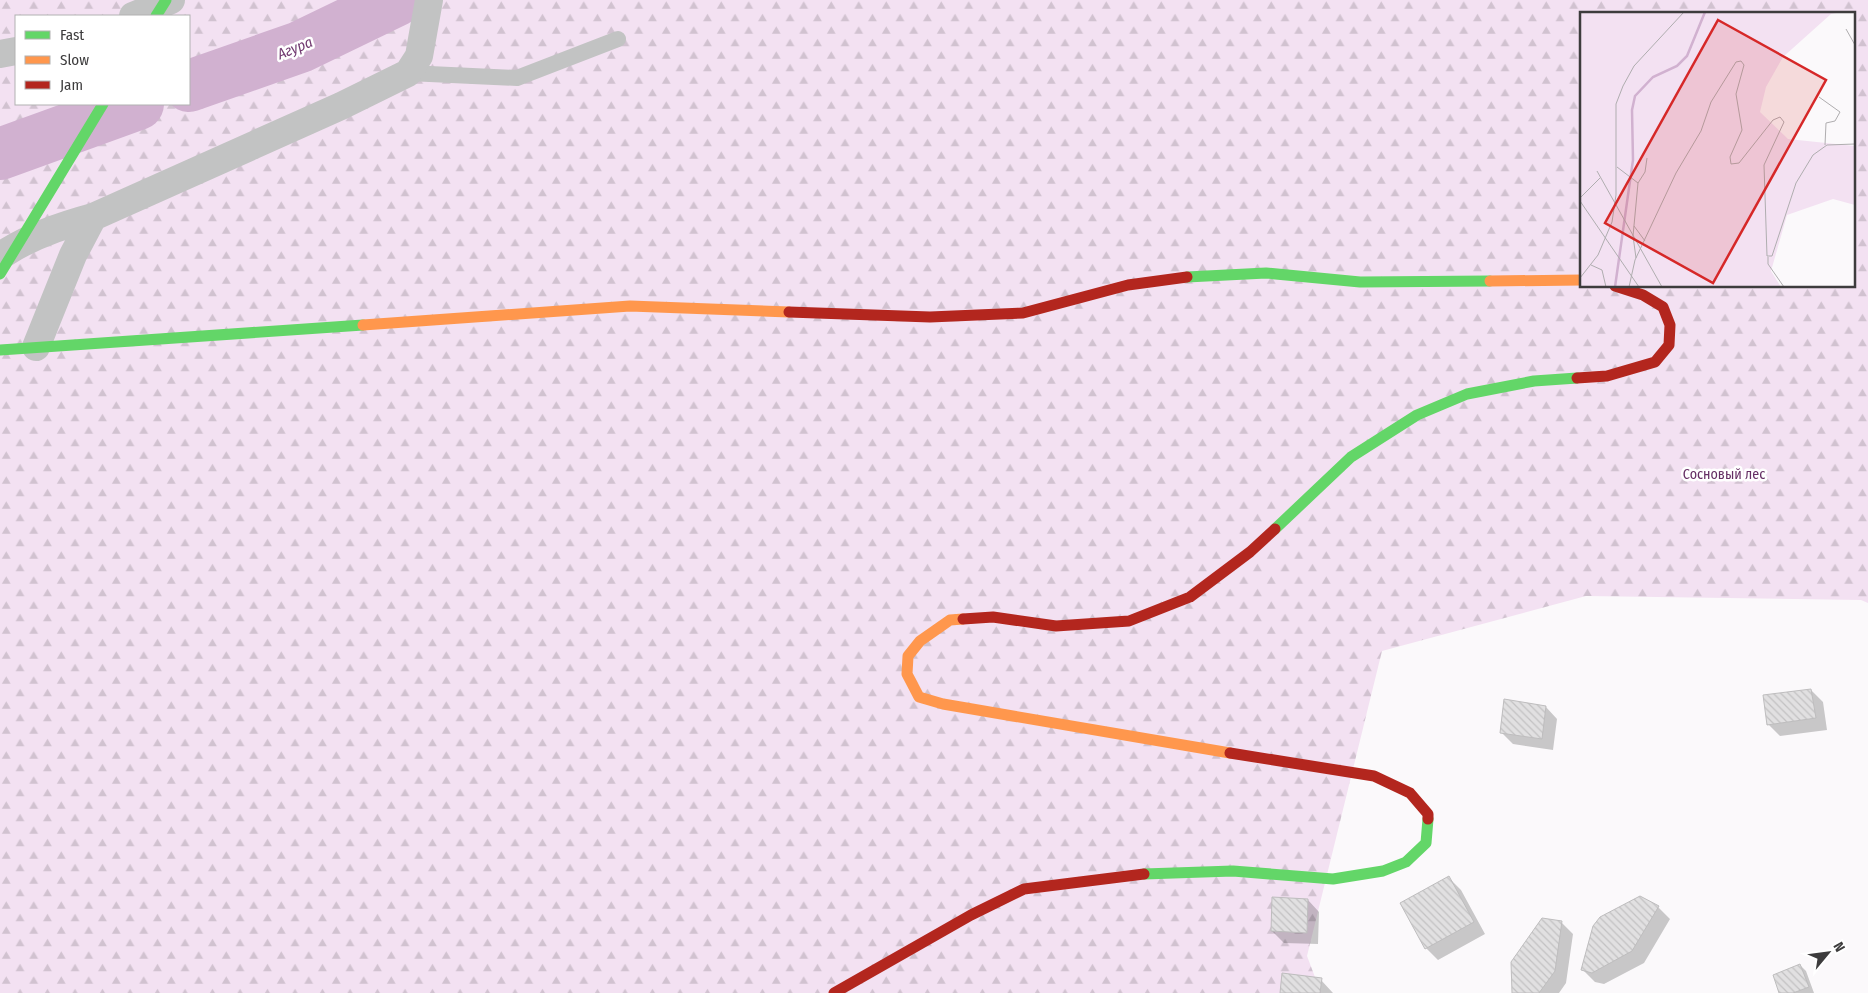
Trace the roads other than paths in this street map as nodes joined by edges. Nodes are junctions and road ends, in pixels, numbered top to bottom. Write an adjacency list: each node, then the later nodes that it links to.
1 (166, 0): 5 (main road, bridge)
2 (171, 0): 4 (street)
3 (428, 0): 9 (street)
4 (135, 15)
5 (157, 15)
6 (618, 39): 9 (lane)
7 (15, 51): 8 (street)
8 (0, 54)
9 (413, 64): 11 (street)
10 (102, 105): 13 (main road, bridge)
11 (93, 217): 12 (street); 16 (street)
12 (0, 256)
13 (0, 274)
14 (1580, 280): 16 (main road)
15 (1621, 288): 18 (main road)
16 (36, 347): 17 (main road)
17 (0, 350)
18 (834, 993)

